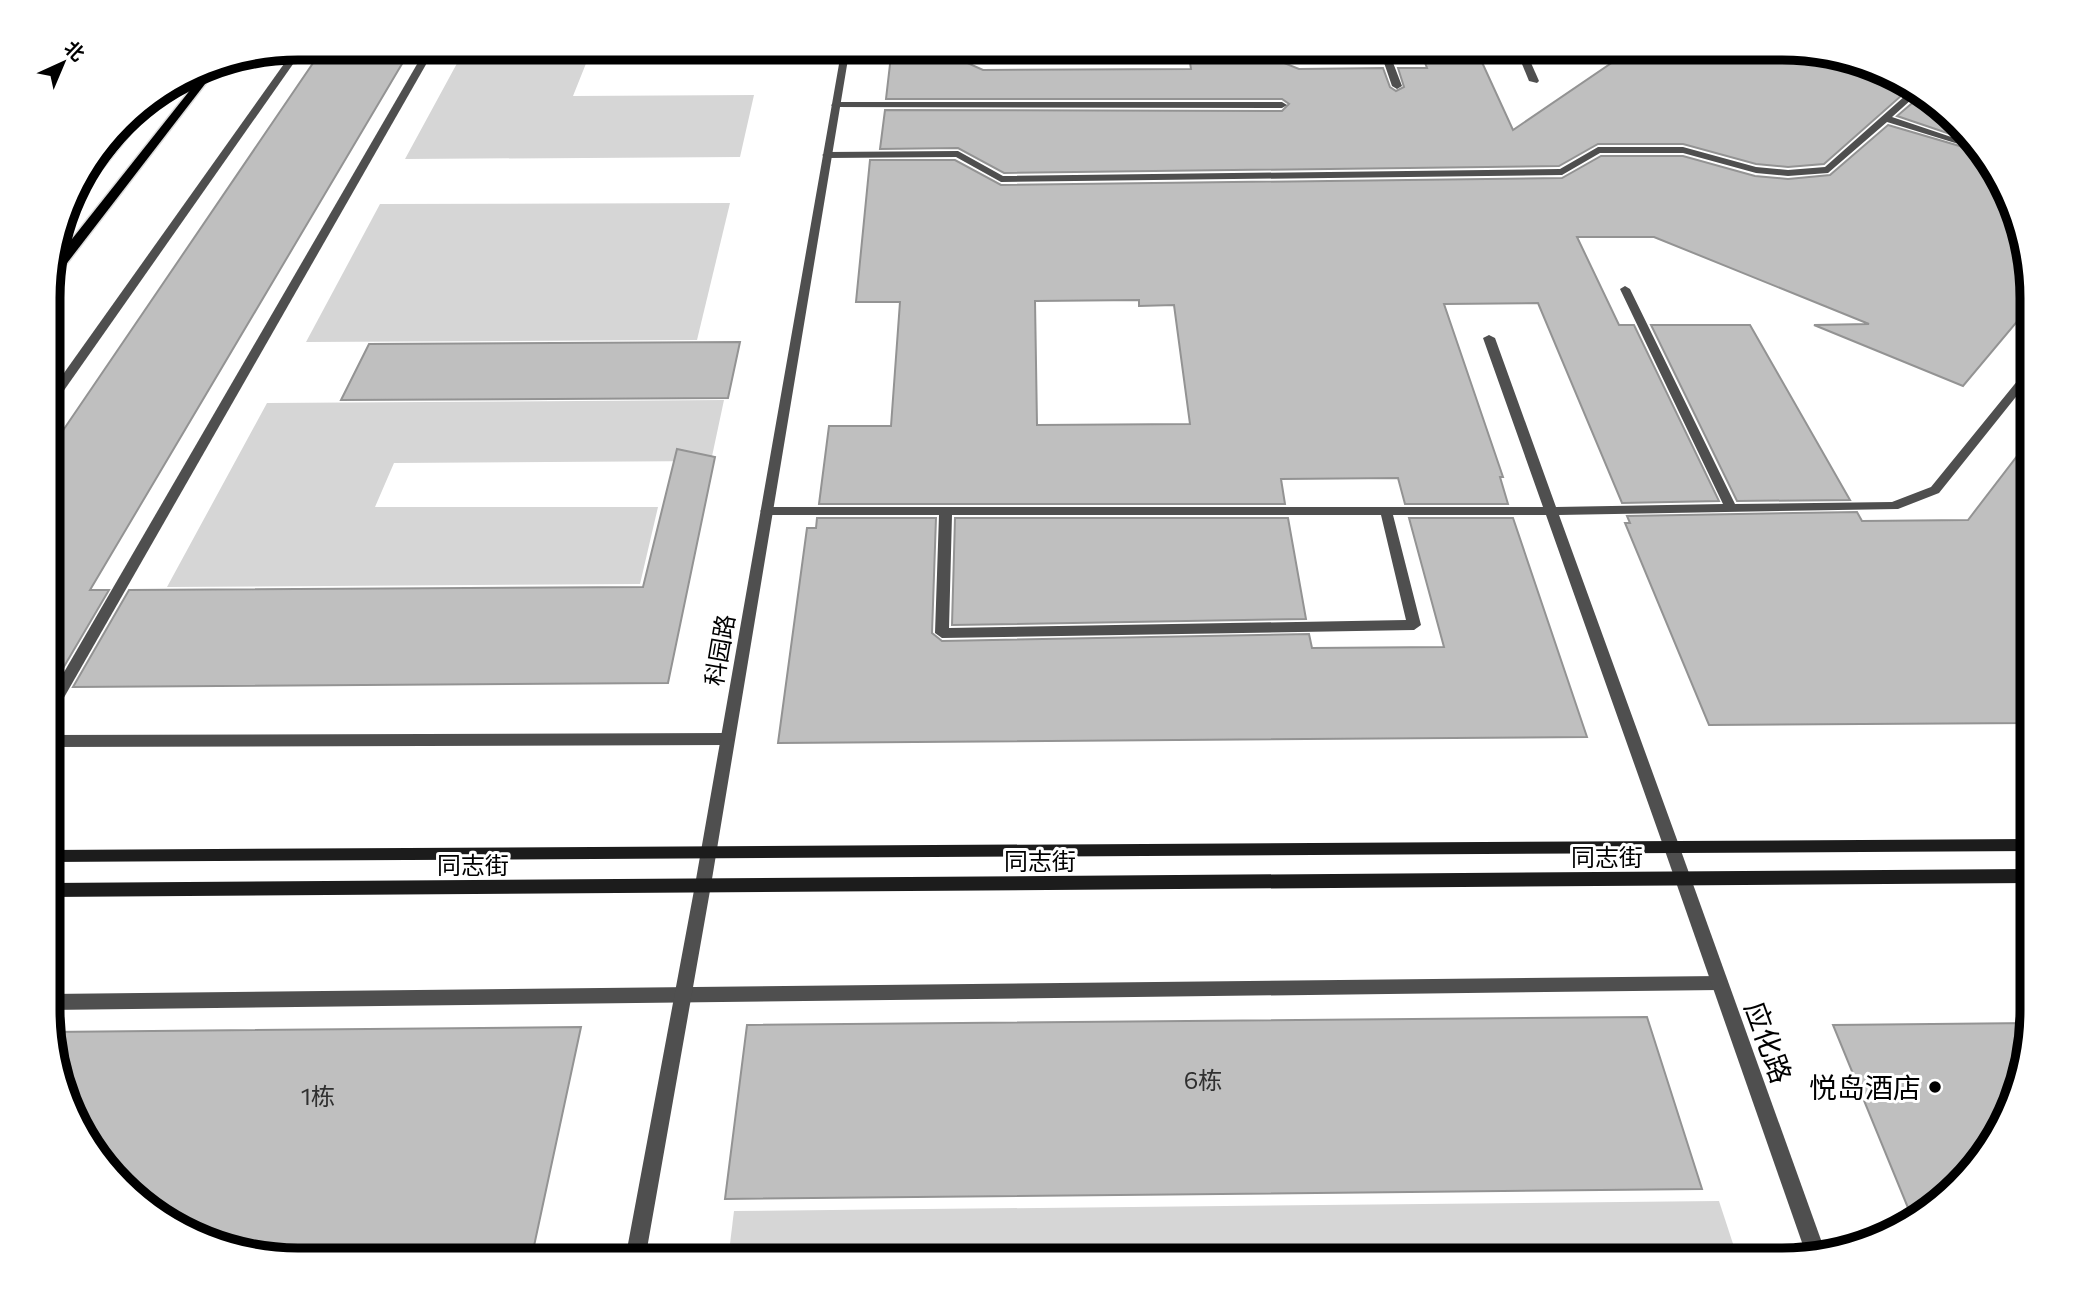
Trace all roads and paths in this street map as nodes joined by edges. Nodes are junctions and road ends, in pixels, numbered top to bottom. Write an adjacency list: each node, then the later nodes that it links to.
1 (292, 60): 21 (street)
2 (425, 60): 27 (street)
3 (844, 60): 10 (street, 科园路)
4 (1387, 60): 8 (street)
5 (1525, 60): 7 (street)
6 (205, 79): 17 (main road)
7 (1534, 81)
8 (1397, 86)
9 (1910, 97): 12 (street)
10 (836, 105): 11 (street); 15 (street, 科园路)
11 (1282, 105)
12 (1886, 118): 14 (street); 15 (street)
13 (130, 128): 16 (main road)
14 (1963, 144)
15 (827, 155): 23 (street, 科园路)
16 (104, 159)
17 (63, 259)
18 (1625, 289): 22 (street)
19 (1489, 338): 26 (street, 应化路)
20 (2019, 386): 22 (street)
21 (60, 387)
22 (1731, 508): 26 (street)
23 (766, 510): 24 (street); 28 (street, 科园路)
24 (946, 511): 25 (street); 25 (street)
25 (1386, 511): 26 (street)
26 (1551, 511): 31 (street, 应化路)
27 (60, 692)
28 (727, 739): 29 (street); 32 (street, 科园路)
29 (60, 741)
30 (2019, 845): 31 (main road, 同志街)
31 (1672, 848): 32 (main road, 同志街); 35 (street, 应化路)
32 (708, 852): 33 (main road, 同志街); 36 (street, 科园路)
33 (60, 856)
34 (2019, 876): 35 (main road, 同志街)
35 (1682, 878): 36 (main road, 同志街); 38 (street, 应化路)
36 (703, 885): 37 (main road, 同志街); 39 (street, 科园路)
37 (60, 890)
38 (1720, 983): 39 (street); 41 (street, 应化路)
39 (683, 994): 40 (street); 42 (street, 科园路)
40 (60, 1002)
41 (1813, 1245)
42 (637, 1248)

